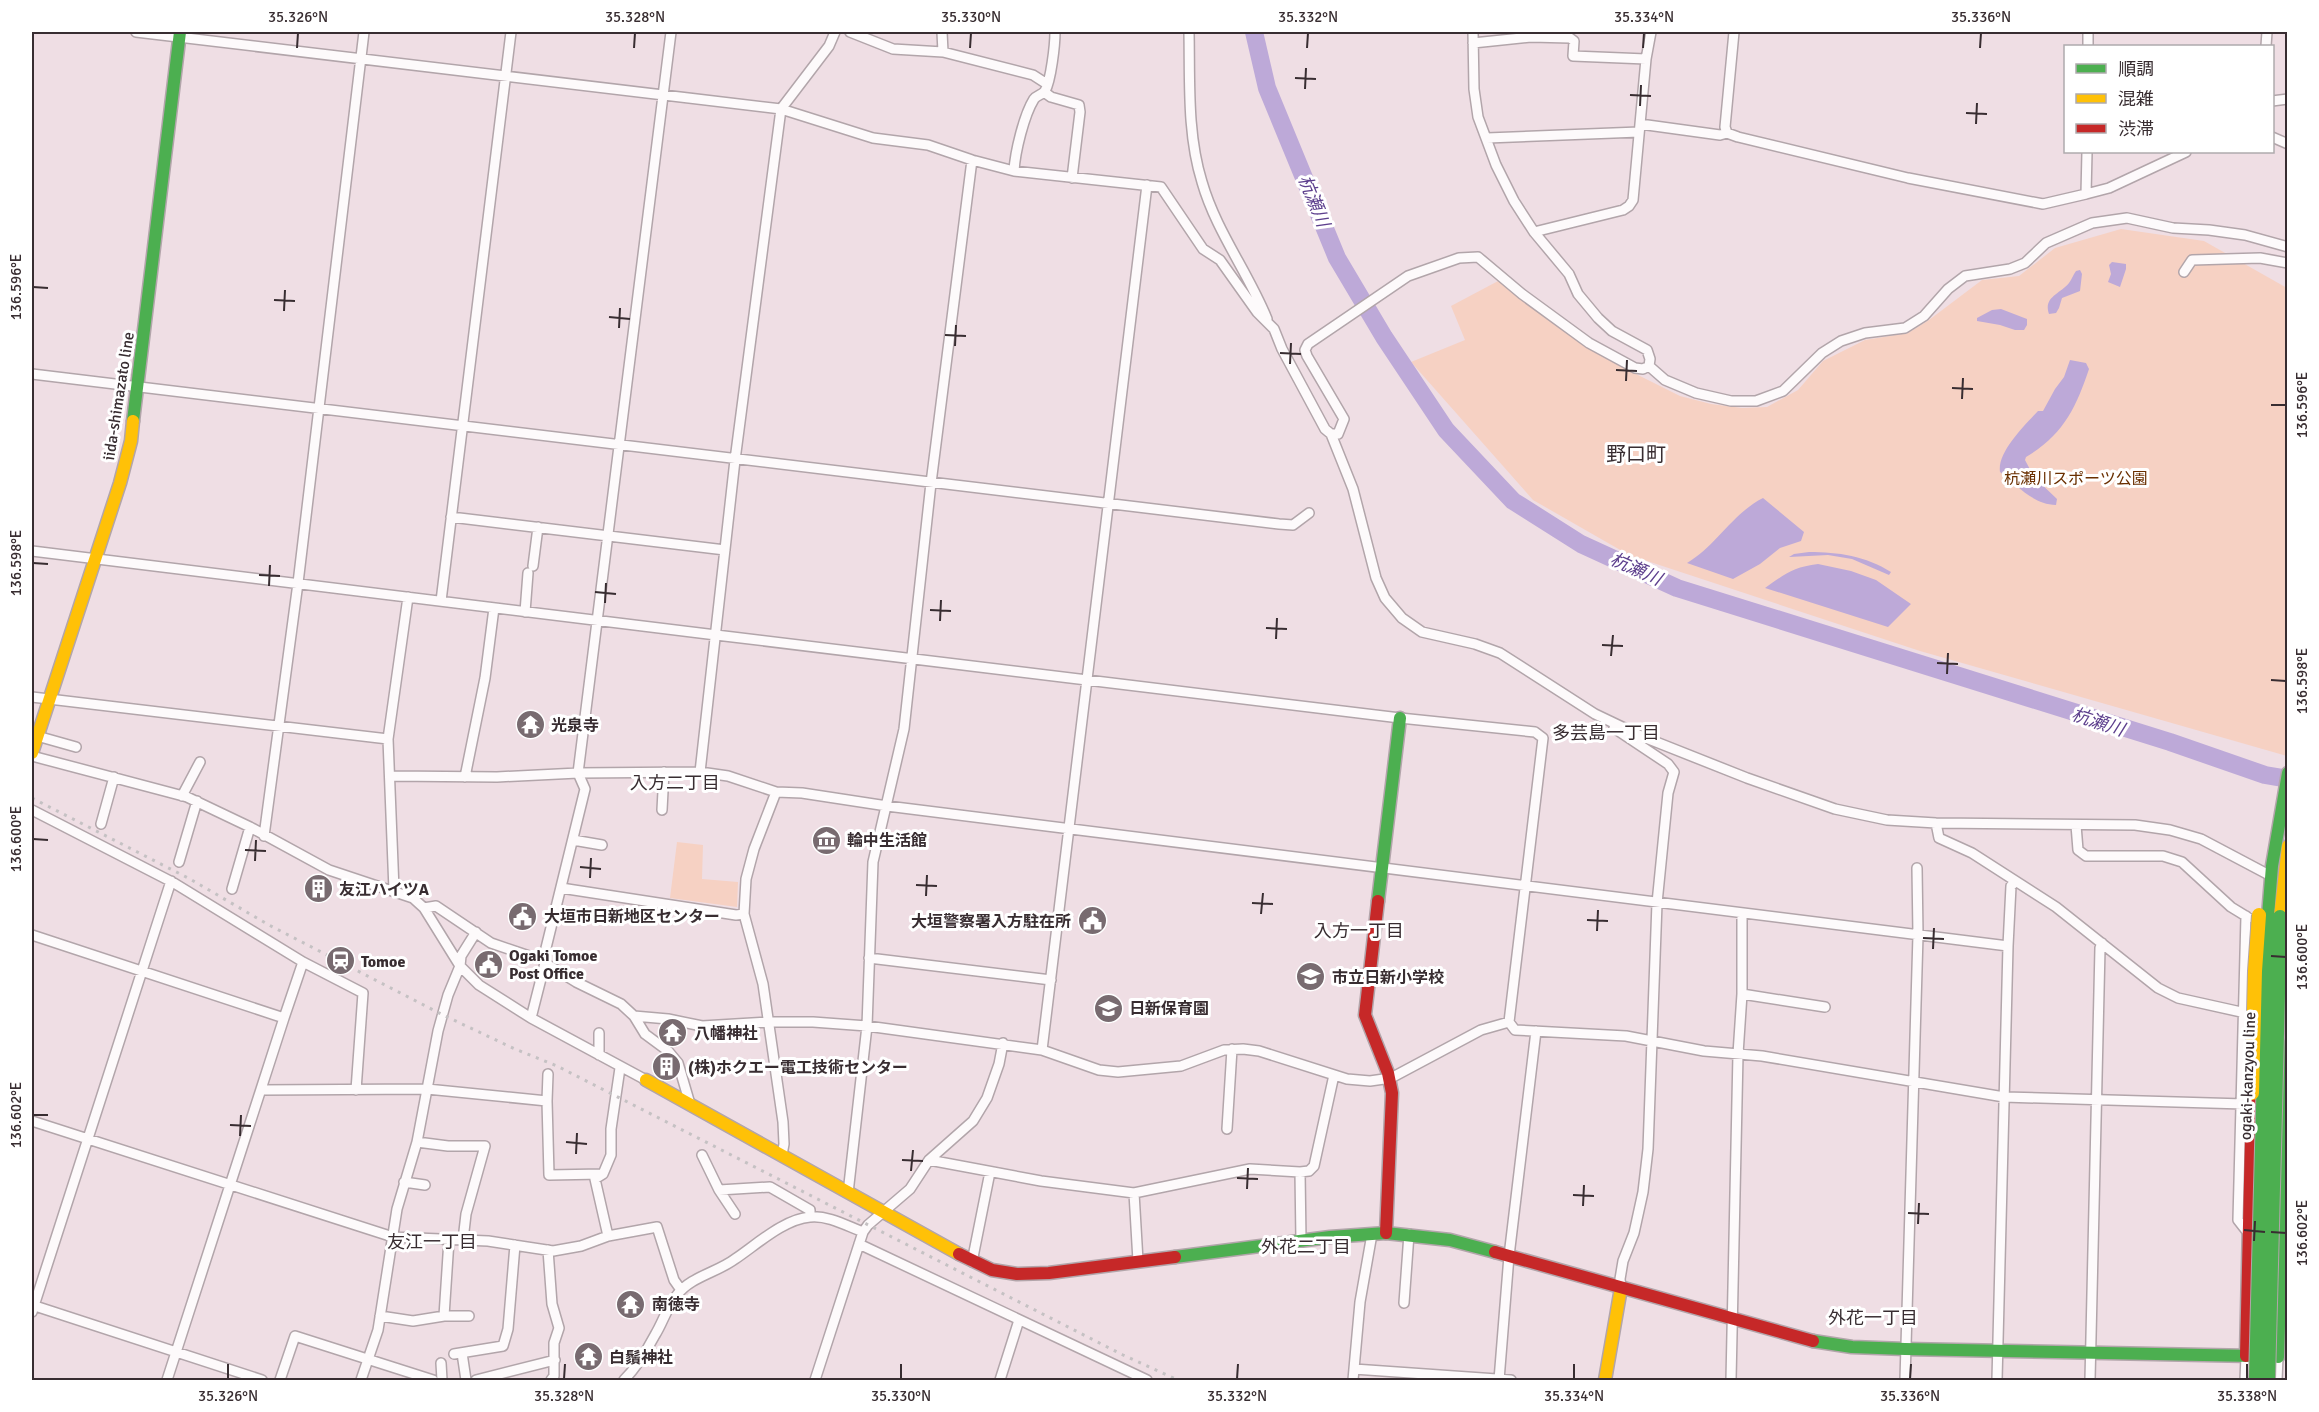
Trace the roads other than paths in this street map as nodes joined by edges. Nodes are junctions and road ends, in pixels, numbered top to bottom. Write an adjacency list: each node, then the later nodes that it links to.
1 (136, 32): 13 (street)
2 (364, 32): 16 (street)
3 (511, 32): 18 (street)
4 (670, 32): 20 (street)
5 (835, 32): 21 (street)
6 (850, 32): 15 (street)
7 (942, 32): 15 (street)
8 (1055, 32): 19 (street)
9 (1189, 32): 38 (street)
10 (1473, 32): 14 (street)
11 (1651, 32): 17 (street)
12 (1734, 32): 23 (street)
13 (180, 34): 16 (street); 41 (main road, iida-shimazato line)
14 (1473, 43): 17 (street); 24 (street)
15 (943, 52): 19 (street)
16 (361, 58): 18 (street); 42 (street)
17 (1646, 59): 22 (street)
18 (506, 76): 20 (street); 43 (street)
19 (1046, 88): 30 (street); 31 (street)
20 (663, 96): 21 (street); 45 (street)
21 (781, 109): 29 (street); 46 (street)
22 (1640, 128): 23 (street); 24 (street); 34 (street)
23 (1727, 133): 33 (street)
24 (1486, 138): 34 (street)
25 (2274, 138): 26 (street)
26 (2288, 144)
27 (2086, 153): 33 (street)
28 (2184, 153): 33 (street)
29 (972, 160): 30 (street); 47 (street)
30 (1014, 171): 31 (street)
31 (1072, 178): 32 (street)
32 (1147, 185): 38 (street); 48 (street)
33 (2086, 194)
34 (1534, 232): 39 (street)
35 (2288, 247): 39 (street)
36 (2288, 262): 37 (street)
37 (2184, 272)
38 (1267, 320): 44 (street)
39 (1648, 366): 44 (street)
40 (32, 374): 41 (street)
41 (139, 387): 42 (street); 55 (main road, iida-shimazato line)
42 (318, 409): 43 (street); 56 (street)
43 (462, 426): 45 (street); 50 (street)
44 (1331, 434): 67 (street)
45 (618, 445): 46 (street); 52 (street)
46 (735, 460): 47 (street); 53 (street)
47 (931, 483): 48 (street); 63 (street)
48 (1110, 503): 49 (street); 64 (street)
49 (1309, 513)
50 (451, 517): 51 (street); 58 (street)
51 (538, 527): 52 (street); 60 (street)
52 (608, 535): 53 (street); 61 (street)
53 (725, 549): 62 (street)
54 (32, 551): 55 (street)
55 (94, 559): 56 (street); 66 (main road, iida-shimazato line)
56 (298, 583): 57 (street); 69 (street)
57 (408, 597): 58 (street); 70 (street)
58 (441, 601): 59 (street)
59 (494, 608): 60 (street); 80 (street)
60 (525, 612): 61 (street)
61 (599, 621): 62 (street); 76 (street)
62 (716, 635): 63 (street); 75 (street)
63 (912, 658): 64 (street); 84 (street)
64 (1089, 679): 68 (street); 91 (street)
65 (32, 697): 66 (street)
66 (49, 699): 69 (street); 71 (main road, iida-shimazato line)
67 (1595, 714): 87 (street); 106 (street)
68 (1400, 718): 97 (main road); 102 (street)
69 (280, 726): 70 (street); 92 (street)
70 (388, 740): 78 (street)
71 (33, 745): 72 (street); 79 (street)
72 (76, 747)
73 (200, 762): 82 (street)
74 (664, 772): 75 (street); 76 (street); 86 (street)
75 (700, 772): 81 (street)
76 (579, 773): 80 (street); 93 (street)
77 (2288, 773): 99 (main road, ogaki-kanzyou line)
78 (391, 776): 80 (street); 105 (street)
79 (114, 777): 82 (street); 88 (street)
80 (465, 777)
81 (776, 792): 84 (street); 108 (street)
82 (182, 796): 83 (street)
83 (197, 801): 90 (street); 96 (street)
84 (887, 806): 91 (street); 118 (street)
85 (32, 810): 100 (street)
86 (662, 810)
87 (1936, 823): 89 (street); 101 (street)
88 (100, 824)
89 (2076, 825): 99 (street); 110 (street)
90 (250, 827): 92 (street); 104 (street)
91 (1070, 828): 97 (street); 123 (street)
92 (264, 836): 105 (street)
93 (573, 840): 94 (street); 103 (street)
94 (602, 845)
95 (2288, 846): 99 (main road, ogaki-kanzyou line)
96 (179, 862)
97 (1383, 867): 102 (street); 146 (main road)
98 (1917, 868): 114 (street)
99 (2276, 878): 110 (main road, ogaki-kanzyou line)
100 (171, 881): 120 (street); 122 (street)
101 (2015, 882): 115 (street); 116 (street)
102 (1526, 887): 106 (street); 132 (street)
103 (561, 888): 108 (street); 119 (street)
104 (232, 889)
105 (394, 890): 107 (street)
106 (1657, 903): 109 (street); 136 (street)
107 (424, 908): 111 (street); 121 (street)
108 (744, 914): 131 (street)
109 (1742, 914): 114 (street); 124 (street)
110 (2267, 916): 112 (street); 117 (main road); 126 (street); 156 (main road, bridge); 234 (main road, ogaki-kanzyou line, bridge); 235 (main road, ogaki-kanzyou line, bridge)
111 (476, 932): 119 (street); 121 (street)
112 (2288, 933)
113 (32, 935): 122 (street)
114 (1918, 935): 116 (street); 148 (street)
115 (2102, 943): 126 (street); 154 (street)
116 (2007, 946): 153 (street)
117 (2288, 956)
118 (869, 958): 123 (street); 133 (street)
119 (543, 960): 127 (street); 129 (street)
120 (303, 962): 128 (street); 151 (street)
121 (460, 966): 129 (street); 149 (street)
122 (142, 971): 128 (street); 160 (street)
123 (1051, 980): 140 (street)
124 (1742, 994): 125 (street); 141 (street)
125 (1826, 1007)
126 (2242, 1013): 130 (street); 156 (street)
127 (634, 1016): 131 (street); 157 (street)
128 (284, 1018): 150 (street)
129 (531, 1018): 142 (street)
130 (2288, 1021)
131 (769, 1022): 133 (street); 163 (street)
132 (1509, 1022): 134 (street); 146 (street)
133 (867, 1026): 137 (street); 172 (street)
134 (1536, 1031): 136 (street); 189 (street)
135 (599, 1033): 142 (street)
136 (1653, 1041): 141 (street); 192 (street)
137 (1003, 1043): 140 (street); 164 (street)
138 (2288, 1046): 152 (main road)
139 (1232, 1049): 140 (street); 145 (street); 159 (street)
140 (1042, 1050)
141 (1738, 1054): 148 (street); 199 (street)
142 (598, 1055): 143 (street)
143 (620, 1068): 147 (street); 167 (street)
144 (548, 1074): 155 (street)
145 (1334, 1075): 146 (street); 166 (street)
146 (1391, 1078): 179 (main road)
147 (646, 1080): 157 (main road)
148 (1913, 1082): 153 (street); 201 (street)
149 (427, 1089): 151 (street); 155 (street); 161 (street)
150 (261, 1090): 151 (street); 169 (street)
151 (356, 1090)
152 (2287, 1095): 177 (main road)
153 (2004, 1097): 154 (street); 202 (street)
154 (2096, 1100): 156 (street); 204 (street)
155 (547, 1101): 167 (street)
156 (2245, 1101): 205 (main road)
157 (690, 1104): 163 (main road)
158 (32, 1121): 160 (street)
159 (1227, 1129)
160 (87, 1139): 169 (street); 195 (street)
161 (417, 1142): 168 (street); 184 (street)
162 (702, 1155): 171 (street)
163 (782, 1155): 172 (main road)
164 (929, 1160): 165 (street); 174 (street)
165 (990, 1172): 173 (street); 191 (street)
166 (1300, 1172): 173 (street); 185 (street)
167 (603, 1174): 181 (street)
168 (404, 1182): 170 (street); 182 (street)
169 (231, 1185): 182 (street); 203 (street)
170 (425, 1185)
171 (719, 1190): 175 (street); 176 (street)
172 (848, 1193): 174 (main road)
173 (1134, 1193): 190 (street)
174 (882, 1213): 178 (street); 191 (main road)
175 (735, 1214)
176 (810, 1216): 178 (street); 193 (street)
177 (2285, 1231): 206 (main road)
178 (863, 1232): 186 (street)
179 (1379, 1234): 180 (main road); 185 (main road); 210 (street)
180 (1408, 1234): 189 (main road); 194 (street)
181 (608, 1236): 188 (street); 193 (street)
182 (393, 1237): 183 (street); 196 (street)
183 (448, 1240): 184 (street); 197 (street)
184 (463, 1240): 187 (street)
185 (1301, 1241): 190 (main road)
186 (859, 1244): 200 (street); 222 (street)
187 (515, 1245): 188 (street); 218 (street)
188 (548, 1250): 208 (street)
189 (1509, 1256): 192 (main road); 226 (street)
190 (1138, 1261): 191 (main road)
191 (972, 1262)
192 (1621, 1288): 199 (main road); 228 (main road)
193 (681, 1290): 221 (street)
194 (1404, 1303)
195 (32, 1308): 203 (street)
196 (380, 1316): 197 (street); 207 (street)
197 (444, 1316): 198 (street)
198 (469, 1316)
199 (1732, 1319): 201 (main road); 229 (street)
200 (1019, 1320): 223 (street); 224 (street)
201 (1905, 1349): 202 (main road); 230 (street)
202 (1998, 1351): 204 (main road); 231 (street)
203 (176, 1353): 212 (street); 213 (street)
204 (2090, 1353): 205 (main road); 232 (street)
205 (2246, 1356): 206 (main road); 233 (street)
206 (2283, 1357): 236 (street)
207 (368, 1360): 211 (street); 214 (street); 215 (street)
208 (555, 1360): 219 (street); 220 (street)
209 (441, 1363): 217 (street)
210 (1354, 1369): 225 (street); 226 (street)
211 (418, 1378): 216 (street)
212 (167, 1380)
213 (262, 1380)
214 (280, 1380)
215 (361, 1380)
216 (433, 1380)
217 (442, 1380)
218 (466, 1380)
219 (476, 1380)
220 (551, 1380)
221 (624, 1380)
222 (815, 1380)
223 (1000, 1380)
224 (1147, 1380)
225 (1353, 1380)
226 (1499, 1380): 227 (street)
227 (1511, 1380)
228 (1605, 1380)
229 (1731, 1380)
230 (1905, 1380)
231 (1997, 1380)
232 (2090, 1380)
233 (2245, 1380)
234 (2256, 1380)
235 (2268, 1380)
236 (2277, 1380)

